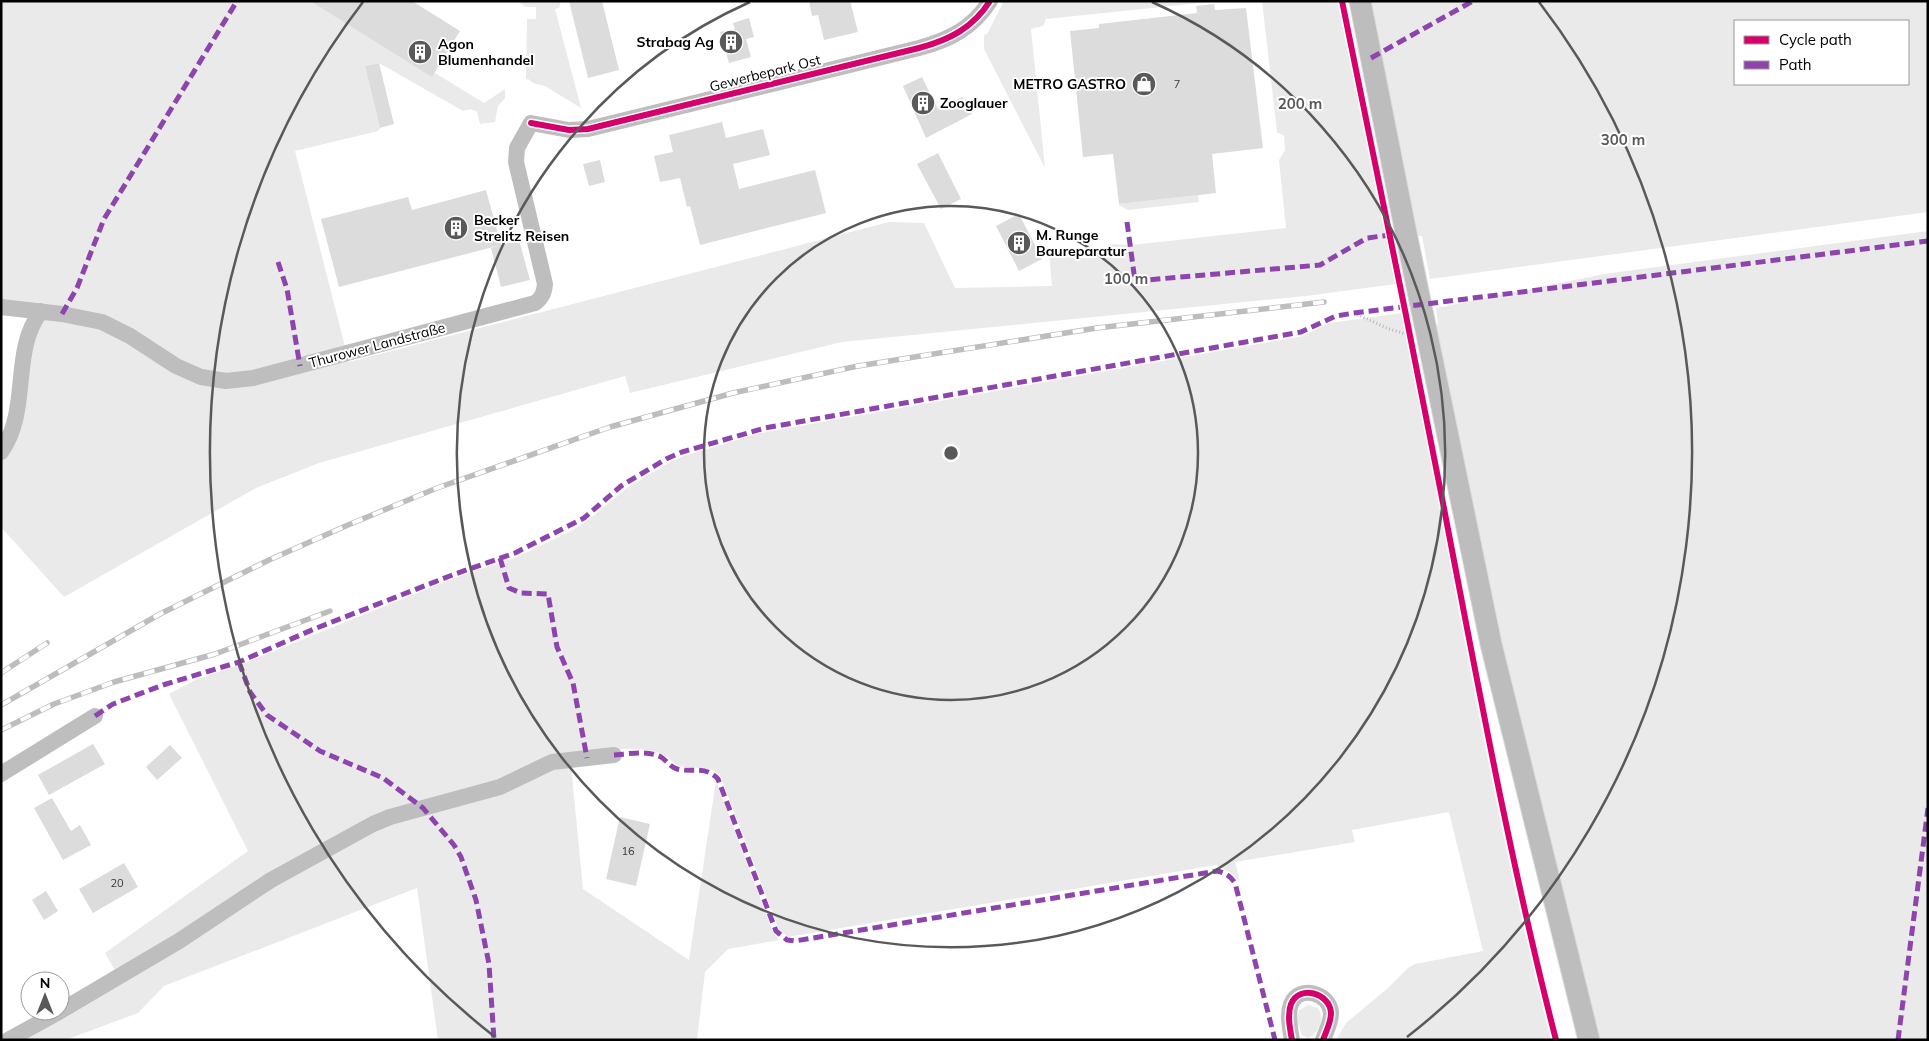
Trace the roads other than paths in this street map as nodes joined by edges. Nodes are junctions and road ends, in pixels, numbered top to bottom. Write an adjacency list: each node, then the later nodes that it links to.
1 (990, 1): 3 (street, Gewerbepark Ost)
2 (1360, 1): 13 (main road)
3 (531, 123): 5 (street, Thurower Landstraße)
4 (1, 307): 5 (street, Thurower Landstraße)
5 (41, 311): 6 (street)
6 (1, 452)
7 (95, 716): 9 (street)
8 (614, 755): 10 (street)
9 (1, 774)
10 (8, 1040)
11 (1292, 1040): 12 (street)
12 (1323, 1040)
13 (1589, 1040)

